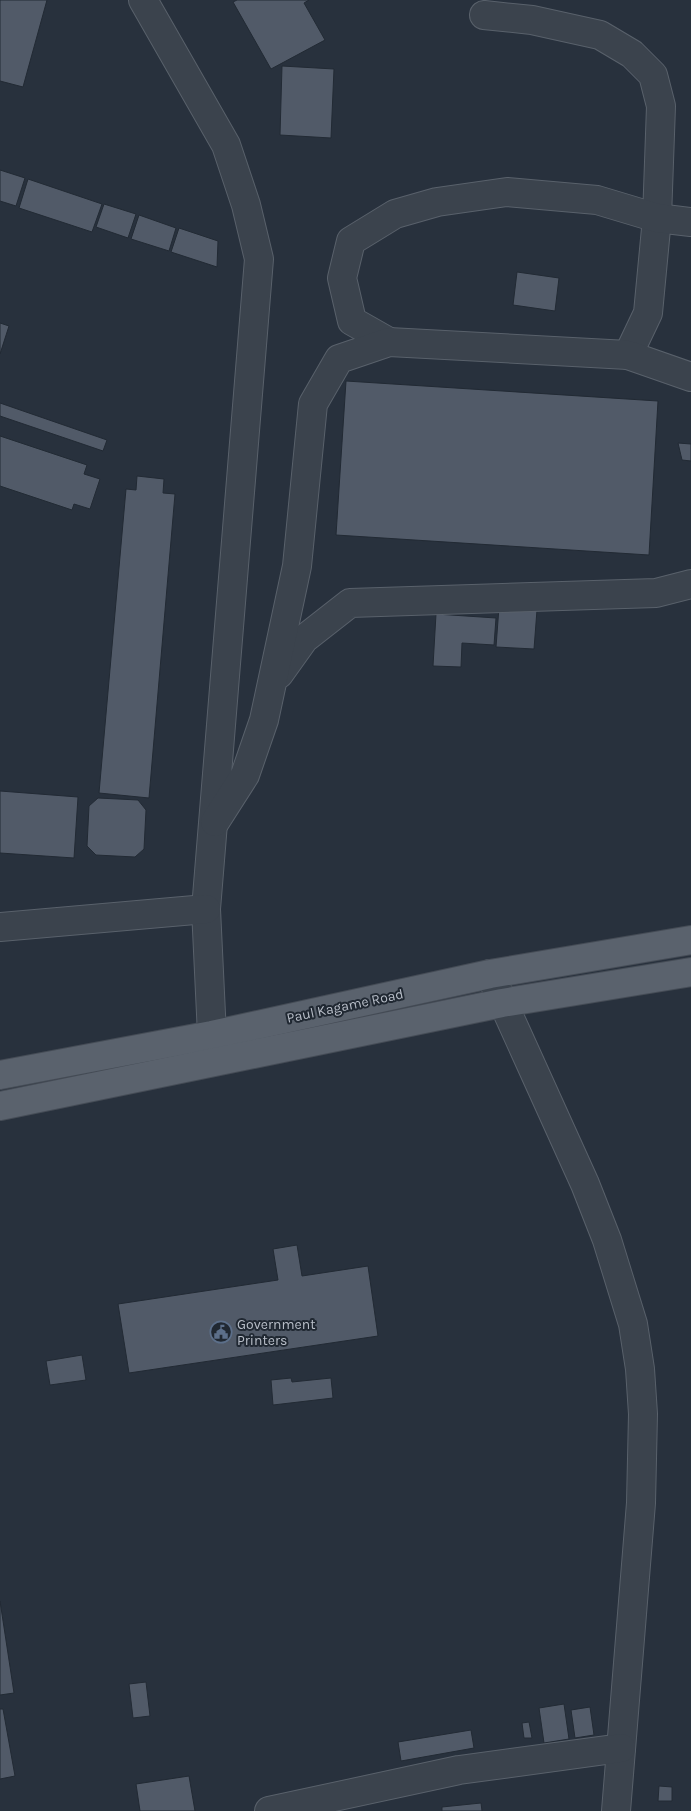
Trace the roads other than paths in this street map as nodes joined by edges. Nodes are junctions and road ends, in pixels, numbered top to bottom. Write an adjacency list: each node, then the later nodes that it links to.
1 (143, 0): 10 (street)
2 (484, 15): 3 (street)
3 (657, 218): 4 (street); 5 (street); 6 (street)
4 (691, 222)
5 (389, 342): 6 (street); 9 (street)
6 (628, 355): 7 (street)
7 (691, 377)
8 (691, 584): 9 (street)
9 (273, 683): 10 (street)
10 (213, 825): 11 (street)
11 (206, 910): 12 (street); 17 (street)
12 (0, 927)
13 (691, 940): 15 (main road, Paul Kagame Road)
14 (691, 972): 16 (main road)
15 (490, 974): 16 (street); 17 (main road, Paul Kagame Road)
16 (502, 1003): 18 (main road); 21 (street)
17 (212, 1035): 18 (street); 19 (main road, Paul Kagame Road)
18 (216, 1063): 20 (main road)
19 (0, 1075)
20 (0, 1106)
21 (622, 1748): 22 (street); 23 (street)
22 (269, 1811)
23 (616, 1811)

